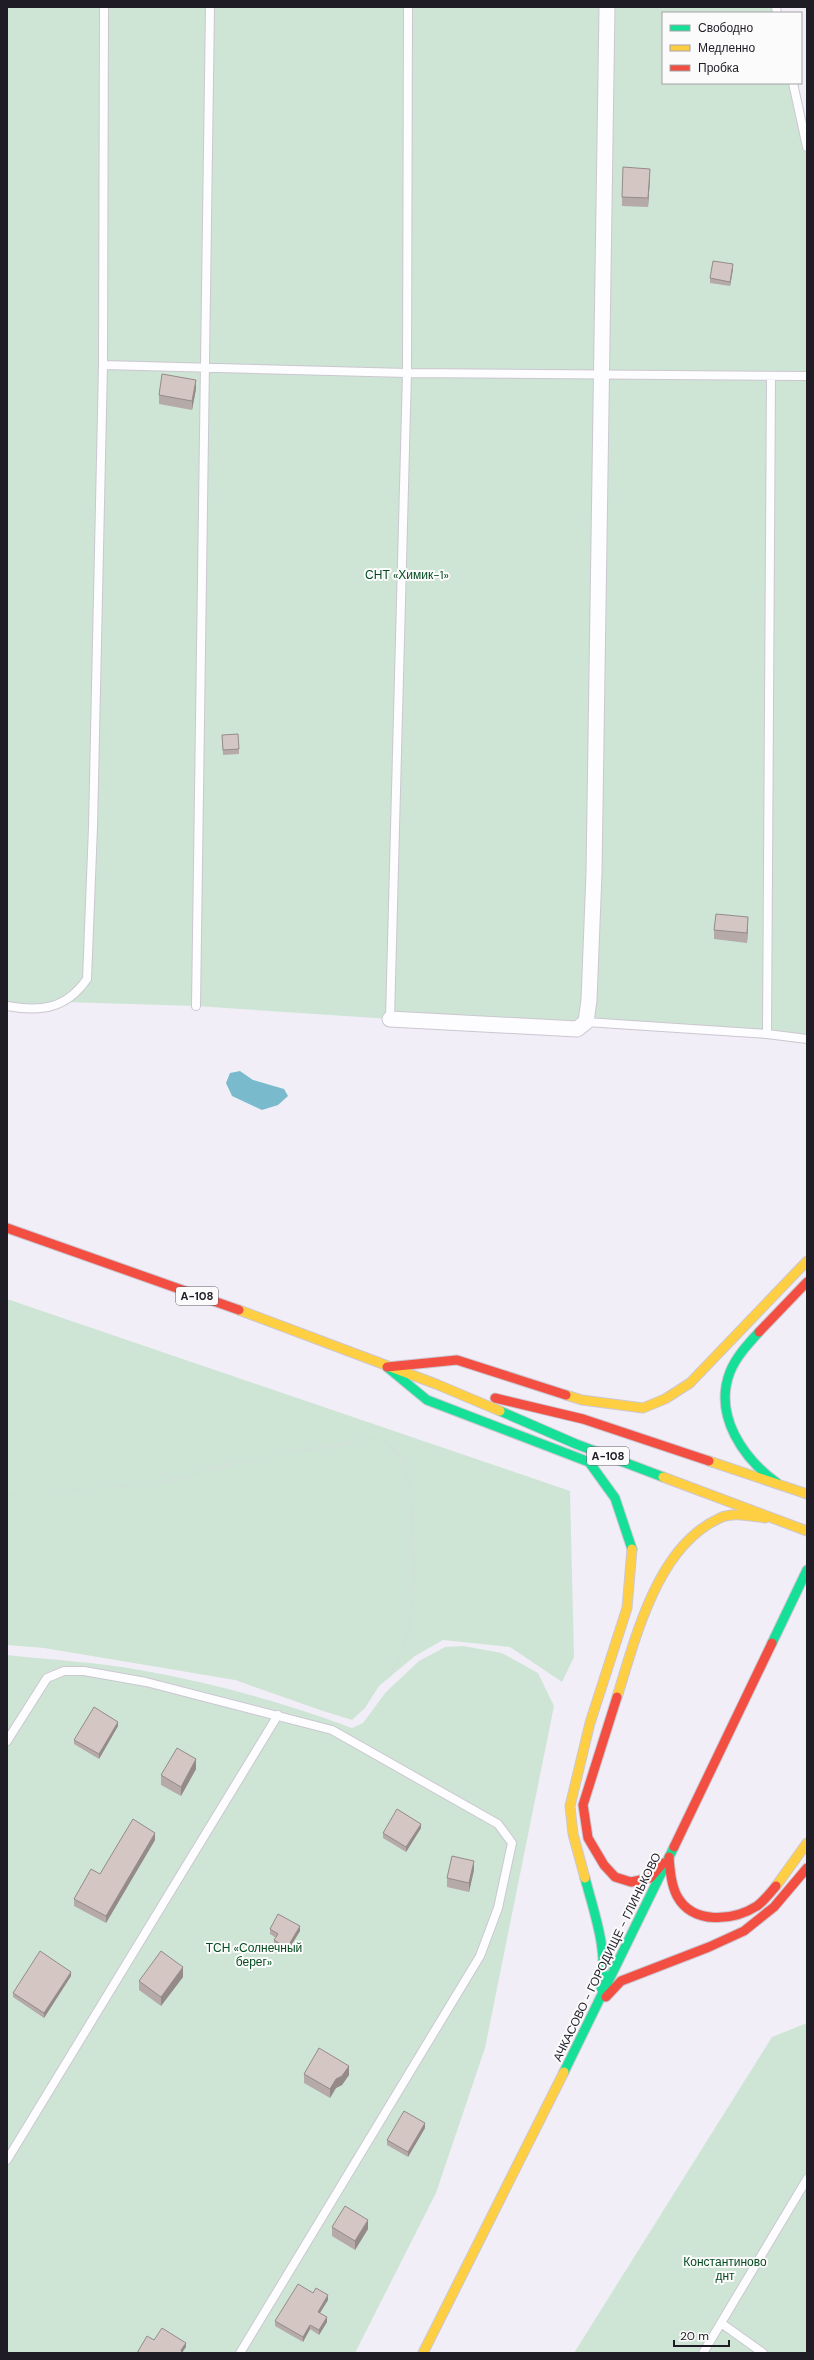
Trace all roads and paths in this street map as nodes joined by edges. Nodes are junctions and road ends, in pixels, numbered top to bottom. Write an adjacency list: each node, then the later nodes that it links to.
1 (104, 7): 7 (lane)
2 (210, 7): 8 (lane)
3 (408, 7): 9 (lane)
4 (607, 7): 10 (street)
5 (793, 84): 6 (lane)
6 (807, 148)
7 (103, 365): 8 (lane); 13 (lane)
8 (204, 368): 9 (lane); 14 (lane)
9 (407, 373): 10 (lane); 15 (lane)
10 (601, 376): 11 (lane); 16 (street)
11 (772, 376): 12 (lane); 17 (lane)
12 (807, 376)
13 (7, 1006)
14 (196, 1006)
15 (390, 1019): 16 (street)
16 (586, 1022): 17 (lane)
17 (767, 1034): 18 (lane)
18 (807, 1039)
19 (7, 1228): 22 (main road, А-108)
20 (807, 1261): 22 (main road)
21 (807, 1282): 24 (main road)
22 (387, 1367): 23 (main road, А-108); 36 (main road)
23 (436, 1384): 24 (main road, А-108 / А-108); 27 (main road, А-108)
24 (779, 1485): 25 (main road, А-108)
25 (807, 1494)
26 (7, 1495): 30 (path)
27 (783, 1521): 28 (main road, А-108); 34 (main road)
28 (807, 1531)
29 (807, 1570): 34 (main road, АЧКАСОВО - ГОРОДИЩЕ - ГЛИНЬКОВО)
30 (388, 1678)
31 (278, 1715): 32 (lane); 37 (lane); 40 (lane)
32 (7, 1741)
33 (807, 1843): 34 (main road)
34 (669, 1857): 36 (main road, АЧКАСОВО - ГОРОДИЩЕ - ГЛИНЬКОВО)
35 (807, 1868): 36 (main road)
36 (597, 2006): 41 (main road, АЧКАСОВО - ГОРОДИЩЕ - ГЛИНЬКОВО)
37 (7, 2160)
38 (807, 2179): 39 (lane)
39 (721, 2323): 42 (lane); 43 (lane)
40 (240, 2353)
41 (423, 2353)
42 (703, 2353)
43 (763, 2353)

